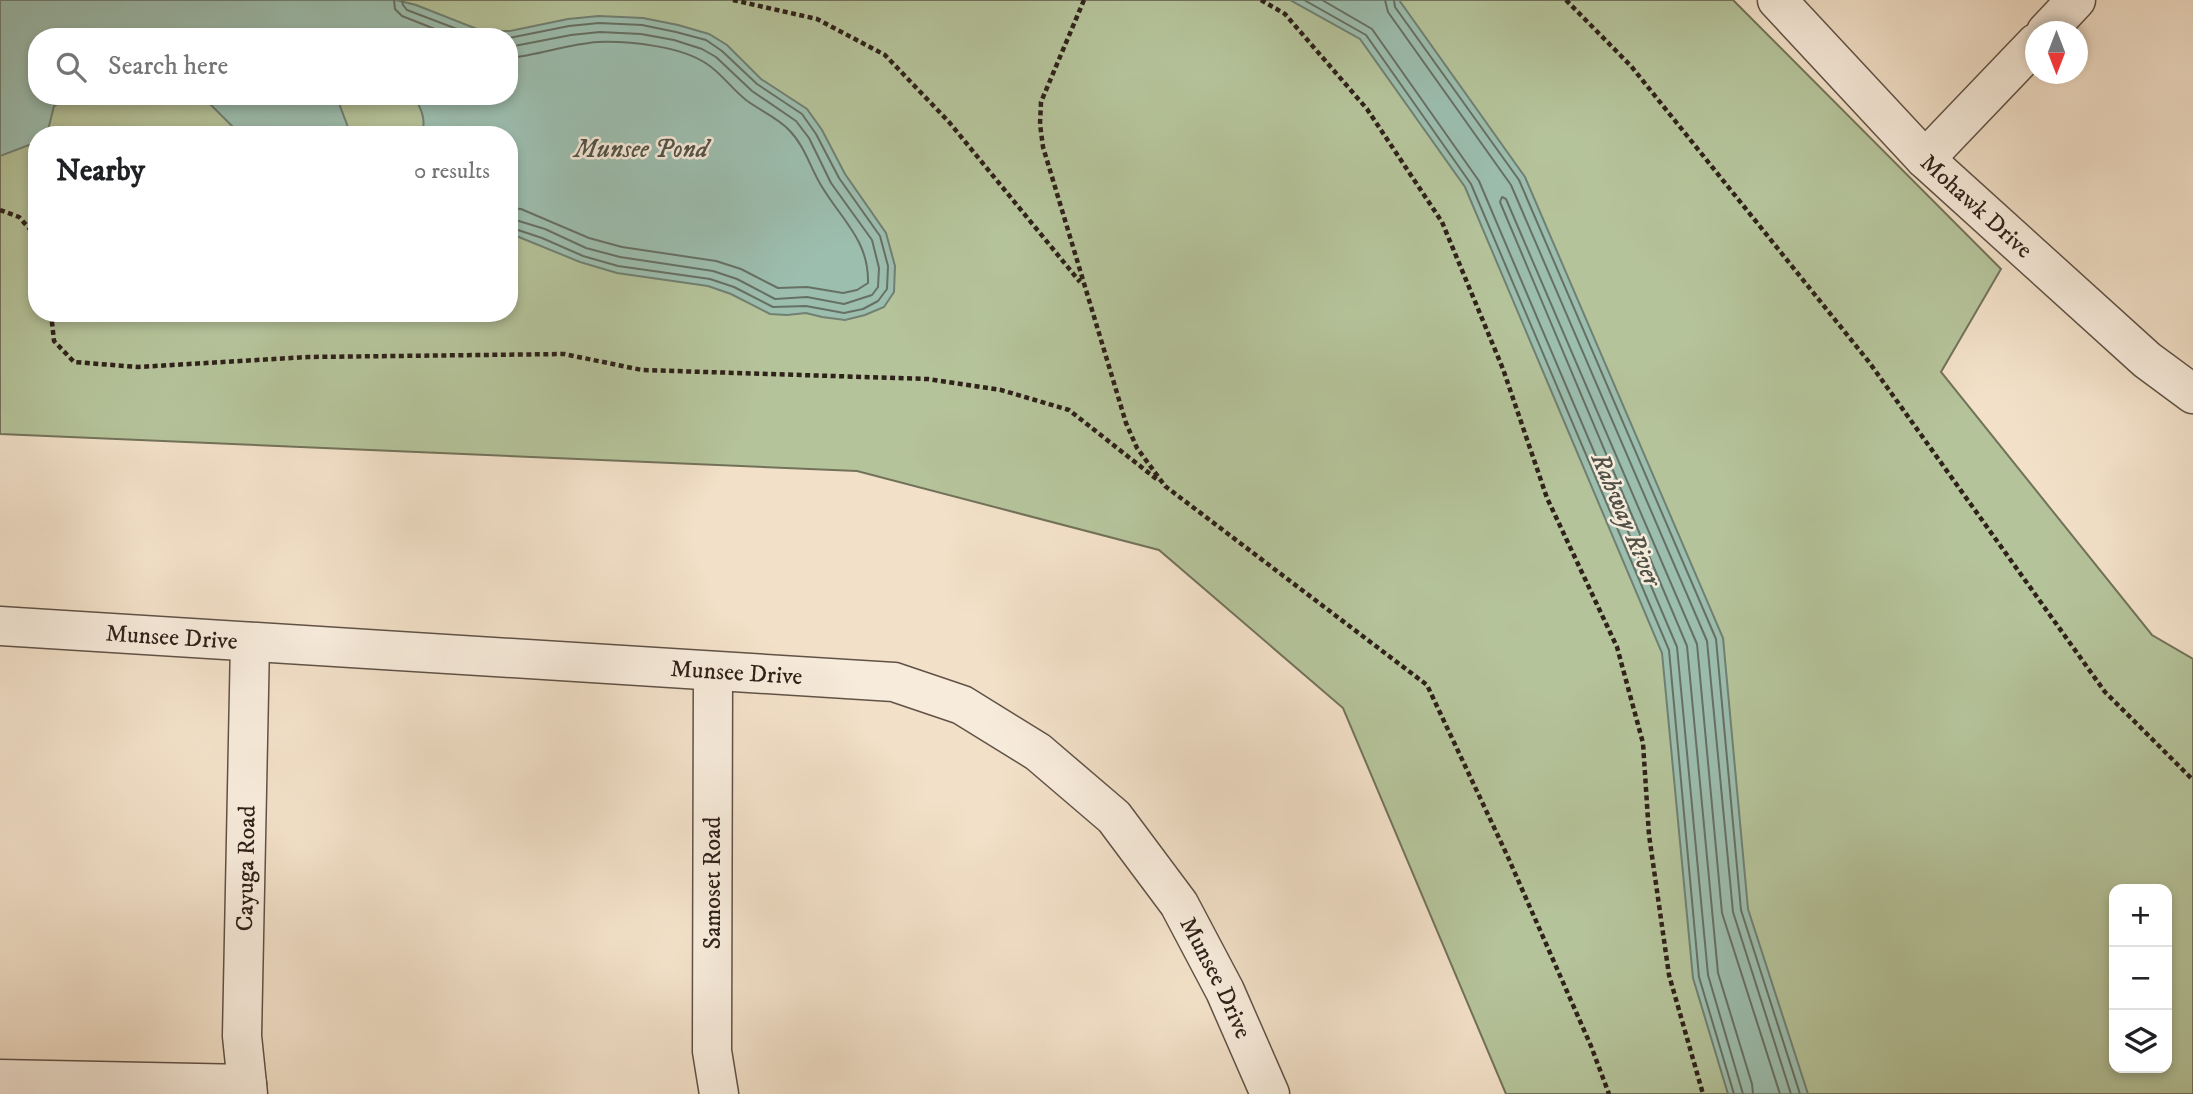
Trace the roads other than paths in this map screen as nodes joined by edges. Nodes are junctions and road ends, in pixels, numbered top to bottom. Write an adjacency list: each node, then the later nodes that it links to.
1 (1777, 0): 5 (street, Mohawk Drive)
2 (2076, 0): 3 (street)
3 (2056, 21)
4 (2025, 54): 5 (street)
5 (1925, 159): 6 (street, Mohawk Drive)
6 (2193, 394)
7 (0, 626): 8 (street, Munsee Drive)
8 (250, 642): 9 (street, Munsee Drive); 11 (street, Cayuga Road)
9 (713, 671): 12 (street, Samoset Road); 13 (street, Munsee Drive)
10 (0, 1079): 11 (street)
11 (247, 1089)
12 (719, 1094)
13 (1270, 1094)

